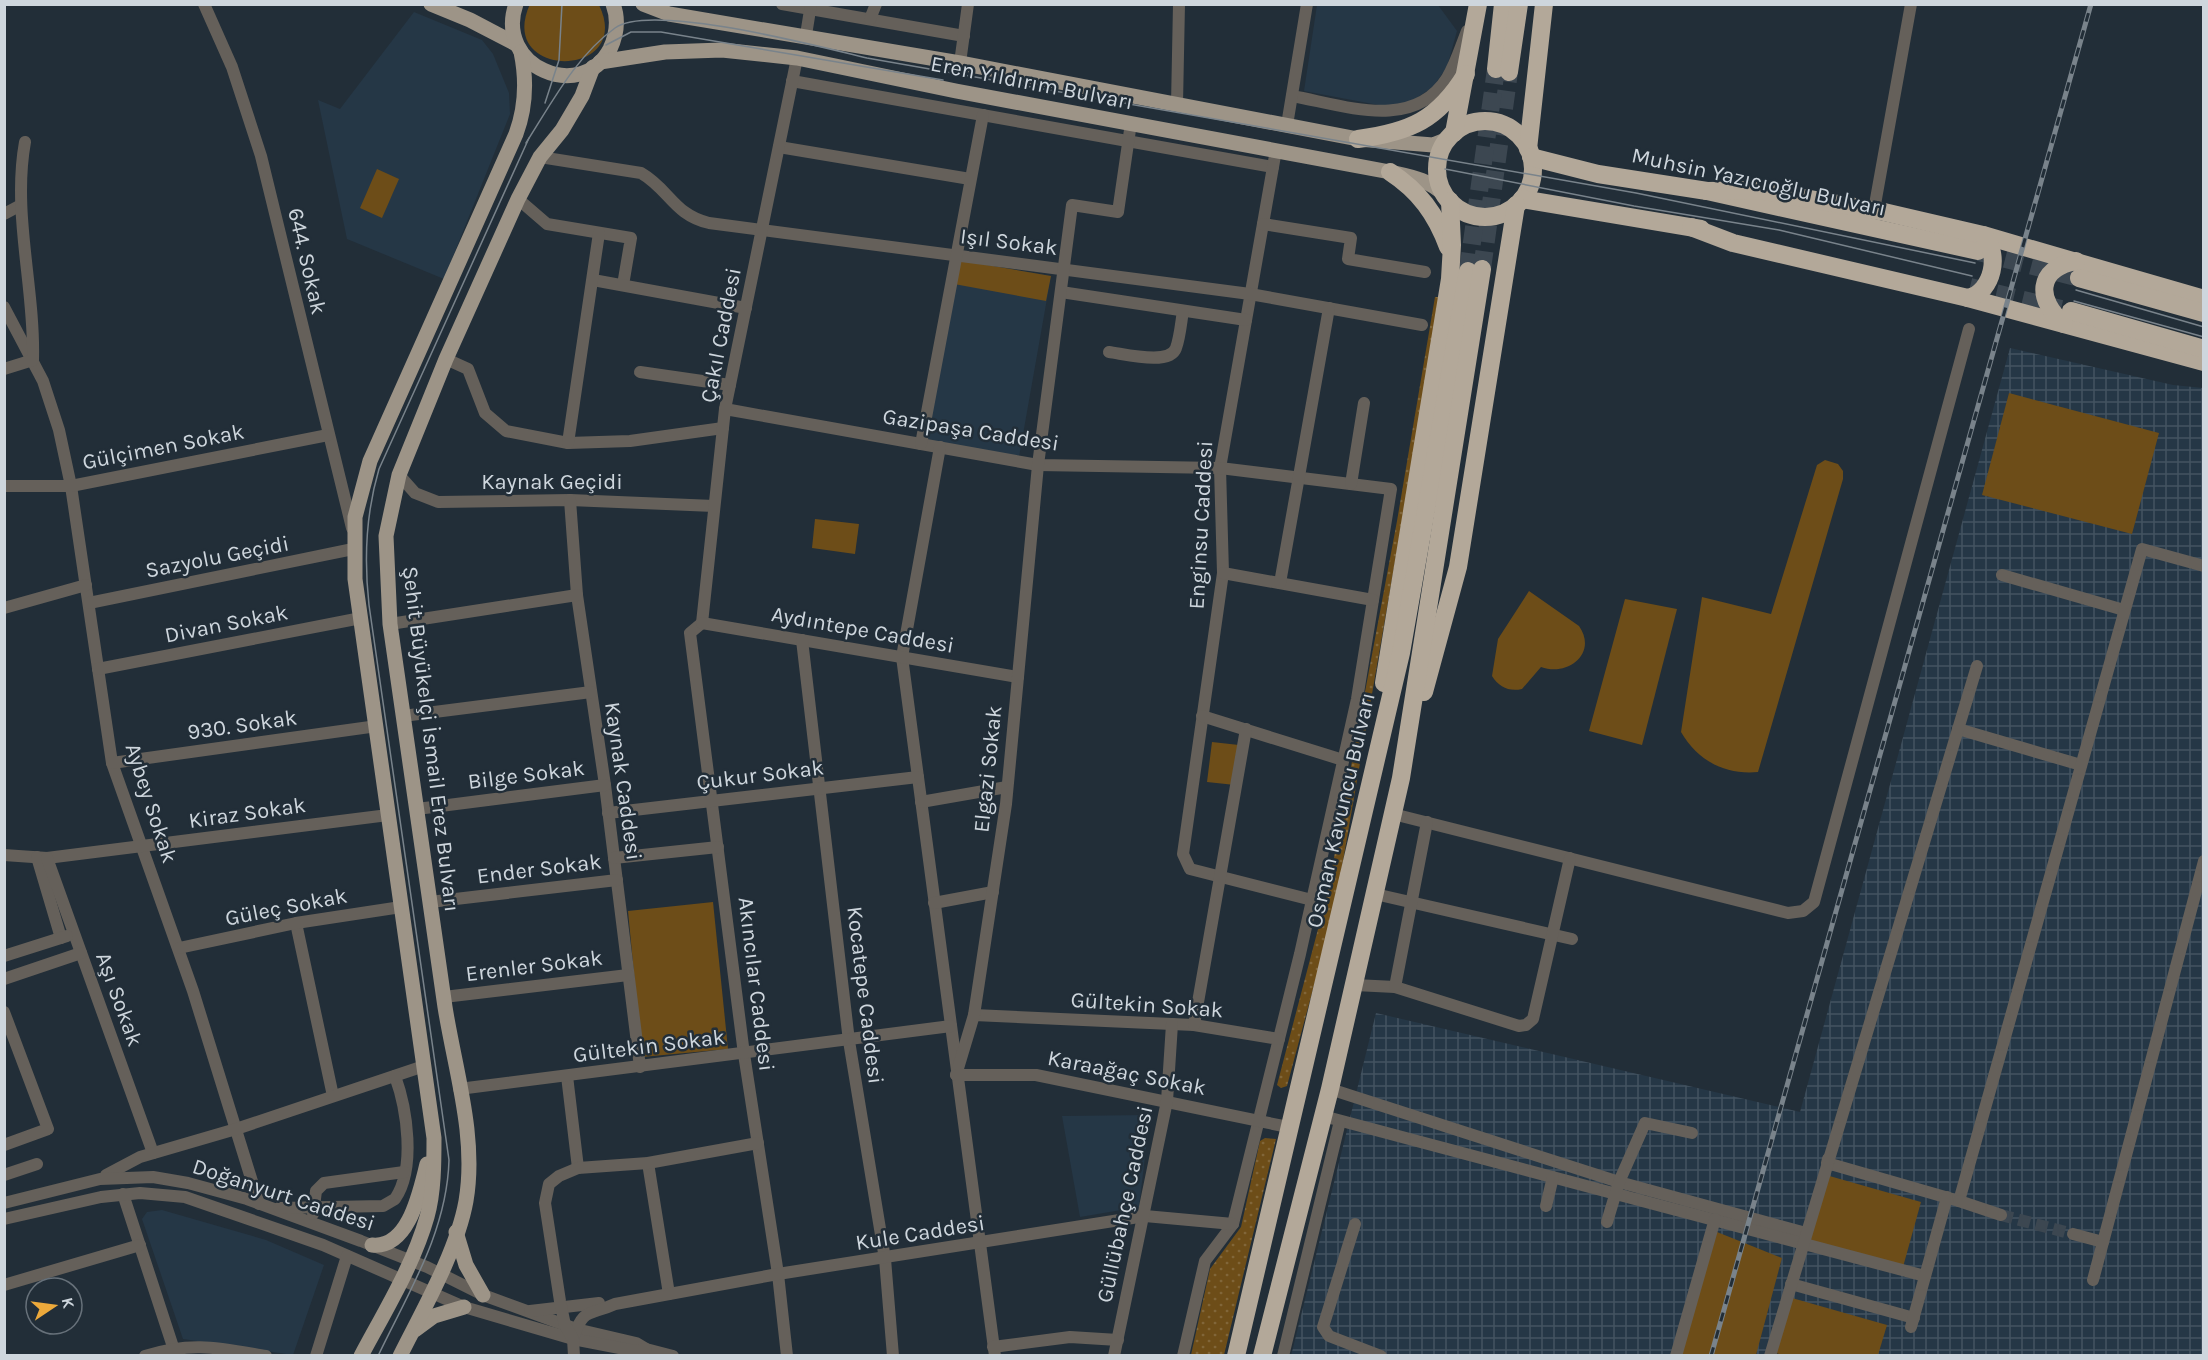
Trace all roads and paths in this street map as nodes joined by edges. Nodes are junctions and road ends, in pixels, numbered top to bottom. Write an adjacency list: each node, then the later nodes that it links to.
1 (204, 4): 84 (street, 644. Sokak)
2 (431, 4): 20 (main road)
3 (516, 4): 20 (main road)
4 (613, 4): 23 (main road, Şehit Büyükelçi İsmail Erez Bulvarı)
5 (643, 4): 18 (main road, Eren Yıldırım Bulvarı)
6 (782, 4): 16 (street)
7 (876, 4): 17 (street)
8 (968, 4): 19 (street)
9 (1179, 4): 27 (street)
10 (1307, 4): 26 (street)
11 (1478, 4): 24 (highway); 26 (street)
12 (1503, 4): 13 (highway)
13 (1519, 4)
14 (1544, 4): 37 (highway)
15 (1911, 4): 47 (street)
16 (811, 6): 17 (street); 18 (street)
17 (870, 19): 19 (street)
18 (806, 35): 22 (main road, Eren Yıldırım Bulvarı)
19 (964, 36): 22 (street)
20 (519, 48): 23 (main road, Eren Yıldırım Bulvarı); 97 (main road)
21 (797, 58): 23 (main road, Eren Yıldırım Bulvarı); 25 (street, Çakıl Caddesi); 29 (main road, Eren Yıldırım Bulvarı)
22 (960, 63): 27 (main road, Eren Yıldırım Bulvarı)
23 (597, 64): 38 (main road, Şehit Büyükelçi İsmail Erez Bulvarı)
24 (1466, 74): 31 (highway); 32 (highway)
25 (792, 81): 28 (street); 35 (street, Çakıl Caddesi)
26 (1292, 96): 30 (street)
27 (1177, 104): 30 (main road, Eren Yıldırım Bulvarı)
28 (983, 115): 33 (street); 41 (street)
29 (1131, 123): 33 (street); 36 (main road, Eren Yıldırım Bulvarı)
30 (1287, 125): 32 (main road, Eren Yıldırım Bulvarı)
31 (1451, 136): 32 (main road, Eren Yıldırım Bulvarı); 37 (highway); 44 (highway)
32 (1358, 139)
33 (1129, 141): 39 (street); 55 (street, Elgazi Sokak)
34 (25, 142): 46 (street)
35 (779, 147): 41 (street); 50 (street, Çakıl Caddesi)
36 (1276, 150): 39 (street, Enginsu Caddesi); 40 (main road, Eren Yıldırım Bulvarı)
37 (1530, 153): 42 (highway, Muhsin Yazıcıoğlu Bulvarı); 45 (highway)
38 (540, 157): 43 (main road, Şehit Büyükelçi İsmail Erez Bulvarı); 50 (street, Işıl Sokak)
39 (1273, 167): 49 (street, Enginsu Caddesi)
40 (1390, 172): 44 (main road, Eren Yıldırım Bulvarı); 54 (highway)
41 (970, 179): 53 (street)
42 (1707, 191): 47 (highway); 52 (highway, Muhsin Yazıcıoğlu Bulvarı)
43 (518, 199): 51 (street); 75 (main road, Şehit Büyükelçi İsmail Erez Bulvarı)
44 (1448, 199): 45 (highway); 54 (highway)
45 (1519, 202): 61 (highway); 127 (highway)
46 (21, 205): 48 (street); 76 (street)
47 (1874, 210): 52 (highway)
48 (4, 214)
49 (1263, 224): 57 (street); 62 (street, Enginsu Caddesi)
50 (762, 230): 53 (street, Işıl Sokak); 65 (street, Çakıl Caddesi)
51 (599, 232): 58 (street); 59 (street)
52 (1980, 243): 56 (highway); 61 (highway)
53 (956, 255): 55 (street, Işıl Sokak); 86 (street)
54 (1467, 268): 127 (highway, Osman Kavuncu Bulvarı); 187 (highway, Osman Kavuncu Bulvarı)
55 (1064, 269): 60 (street, Elgazi Sokak); 62 (street, Işıl Sokak)
56 (2079, 270): 63 (highway); 68 (highway); 69 (highway)
57 (1425, 272)
58 (593, 280): 59 (street); 85 (street)
59 (623, 285): 65 (street)
60 (1061, 292): 67 (street); 88 (street, Elgazi Sokak)
61 (1969, 293): 69 (highway)
62 (1251, 294): 66 (street, Işıl Sokak); 70 (street, Enginsu Caddesi)
63 (2204, 299)
64 (4, 307): 76 (street, Aybey Sokak)
65 (746, 308): 80 (street, Çakıl Caddesi)
66 (1329, 308): 71 (street, Işıl Sokak); 91 (street)
67 (1183, 311): 70 (street); 74 (street)
68 (2204, 313)
69 (2068, 318): 73 (highway); 77 (highway)
70 (1246, 320): 89 (street, Enginsu Caddesi)
71 (1422, 325)
72 (1969, 329): 143 (street)
73 (2204, 349)
74 (1109, 352)
75 (446, 359): 85 (street); 90 (main road, Şehit Büyükelçi İsmail Erez Bulvarı)
76 (33, 360): 78 (street); 94 (street, Aybey Sokak)
77 (2204, 363)
78 (4, 369)
79 (640, 372): 80 (street)
80 (730, 385): 82 (street, Çakıl Caddesi)
81 (1364, 403): 92 (street)
82 (725, 409): 83 (street, Çakıl Caddesi); 86 (street, Gazipaşa Caddesi)
83 (723, 428): 85 (street); 96 (street, Çakıl Caddesi)
84 (328, 435): 94 (street, Gülçimen Sokak); 97 (street, 644. Sokak)
85 (568, 443)
86 (921, 444): 87 (street, Gazipaşa Caddesi)
87 (940, 447): 88 (street, Gazipaşa Caddesi); 113 (street)
88 (1038, 465): 89 (street, Gazipaşa Caddesi); 116 (street, Elgazi Sokak)
89 (1220, 468): 91 (street, Gazipaşa Caddesi); 100 (street, Enginsu Caddesi)
90 (399, 475): 95 (street, Kaynak Geçidi); 111 (main road, Şehit Büyükelçi İsmail Erez Bulvarı)
91 (1300, 478): 92 (street, Gazipaşa Caddesi); 102 (street)
92 (1351, 484): 105 (street, Gazipaşa Caddesi)
93 (4, 486): 94 (street, Gülçimen Sokak)
94 (71, 486): 103 (street, Aybey Sokak)
95 (570, 500): 96 (street, Kaynak Geçidi); 104 (street, Kaynak Caddesi)
96 (714, 506): 110 (street, Çakıl Caddesi)
97 (354, 533): 98 (main road)
98 (353, 549): 106 (street, Sazyolu Geçidi); 109 (main road)
99 (2204, 566): 108 (street)
100 (1223, 573): 102 (street); 119 (street, Enginsu Caddesi)
101 (2002, 575): 108 (street)
102 (1280, 583): 105 (street)
103 (86, 585): 106 (street, Aybey Sokak); 107 (street)
104 (577, 595): 111 (street); 117 (street, Kaynak Caddesi)
105 (1373, 600): 123 (street)
106 (89, 603): 115 (street, Aybey Sokak)
107 (4, 608)
108 (2124, 610): 125 (street)
109 (361, 618): 115 (street, Divan Sokak); 120 (main road)
110 (702, 622): 112 (street, Aydıntepe Caddesi); 131 (street, Akıncılar Caddesi)
111 (390, 624): 118 (main road, Şehit Büyükelçi İsmail Erez Bulvarı)
112 (802, 640): 113 (street, Aydıntepe Caddesi); 130 (street, Kocatepe Caddesi)
113 (902, 657): 116 (street, Aydıntepe Caddesi); 126 (street)
114 (1977, 666): 122 (street)
115 (98, 669): 124 (street, Aybey Sokak)
116 (1018, 676): 129 (street, Elgazi Sokak)
117 (591, 692): 118 (street); 128 (street, Kaynak Caddesi)
118 (403, 716): 133 (main road, Şehit Büyükelçi İsmail Erez Bulvarı)
119 (1202, 716): 121 (street); 145 (street, Enginsu Caddesi)
120 (377, 726): 124 (street, 930. Sokak); 136 (main road)
121 (1246, 729): 123 (street); 145 (street)
122 (1958, 729): 125 (street); 194 (street)
123 (1343, 760): 150 (street)
124 (112, 763): 139 (street, Aybey Sokak)
125 (2081, 765): 204 (street)
126 (918, 777): 130 (street, Çukur Sokak); 132 (street)
127 (1401, 778): 135 (highway, Osman Kavuncu Bulvarı)
128 (605, 785): 133 (street, Bilge Sokak); 134 (street, Kaynak Caddesi)
129 (1007, 787): 132 (street); 148 (street, Elgazi Sokak)
130 (820, 788): 131 (street, Çukur Sokak); 174 (street, Kocatepe Caddesi)
131 (712, 801): 134 (street, Çukur Sokak); 138 (street, Akıncılar Caddesi)
132 (921, 802): 153 (street)
133 (417, 809): 151 (main road, Şehit Büyükelçi İsmail Erez Bulvarı)
134 (608, 813): 142 (street, Kaynak Caddesi)
135 (1393, 814): 137 (street); 149 (highway, Osman Kavuncu Bulvarı)
136 (388, 815): 139 (street, Kiraz Sokak); 154 (main road)
137 (1427, 822): 143 (street); 152 (street)
138 (717, 847): 142 (street); 175 (street, Akıncılar Caddesi)
139 (144, 848): 141 (street, Kiraz Sokak); 160 (street, Aybey Sokak)
140 (4, 855): 141 (street, Kiraz Sokak)
141 (42, 858): 156 (street, Aşı Sokak); 158 (street)
142 (614, 858): 146 (street, Kaynak Caddesi)
143 (1570, 858): 157 (street)
144 (2204, 861): 147 (street)
145 (1221, 879): 150 (street, Enginsu Caddesi); 171 (street)
146 (616, 880): 151 (street, Ender Sokak); 163 (street, Kaynak Caddesi)
147 (2200, 886): 220 (street)
148 (993, 892): 153 (street); 169 (street, Elgazi Sokak)
149 (1376, 894): 152 (street); 165 (highway, Osman Kavuncu Bulvarı)
150 (1312, 900): 173 (street)
151 (430, 902): 167 (main road, Şehit Büyükelçi İsmail Erez Bulvarı)
152 (1412, 902): 157 (street); 166 (street)
153 (934, 903): 172 (street)
154 (401, 907): 155 (street, Güleç Sokak); 176 (main road)
155 (296, 923): 160 (street, Güleç Sokak); 183 (street)
156 (74, 933): 158 (street); 161 (street, Aşı Sokak)
157 (1552, 934): 159 (street); 166 (street)
158 (61, 938): 162 (street)
159 (1572, 939)
160 (179, 948): 188 (street, Aybey Sokak)
161 (81, 953): 164 (street); 193 (street, Aşı Sokak)
162 (4, 956)
163 (628, 975): 167 (street, Erenler Sokak); 177 (street, Kaynak Caddesi)
164 (4, 979)
165 (1355, 985): 166 (street); 182 (highway, Osman Kavuncu Bulvarı)
166 (1395, 987)
167 (444, 997): 181 (main road, Şehit Büyükelçi İsmail Erez Bulvarı)
168 (4, 1012): 192 (street)
169 (974, 1016): 170 (street, Gültekin Sokak); 178 (street, Elgazi Sokak)
170 (1172, 1024): 171 (street, Gültekin Sokak); 184 (street, Güllübahçe Caddesi)
171 (1194, 1025): 173 (street, Gültekin Sokak)
172 (951, 1026): 174 (street, Gültekin Sokak); 178 (street)
173 (1279, 1039): 186 (street)
174 (849, 1041): 175 (street, Gültekin Sokak); 225 (street, Kocatepe Caddesi)
175 (744, 1054): 177 (street, Gültekin Sokak); 191 (street, Akıncılar Caddesi)
176 (424, 1066): 179 (street); 190 (main road)
177 (640, 1067): 180 (street, Gültekin Sokak)
178 (956, 1075): 184 (street, Karaağaç Sokak); 221 (street)
179 (395, 1076): 183 (street); 198 (street)
180 (567, 1076): 181 (street, Gültekin Sokak); 197 (street)
181 (459, 1089): 217 (main road, Şehit Büyükelçi İsmail Erez Bulvarı)
182 (1330, 1089): 185 (highway, Osman Kavuncu Bulvarı); 202 (street)
183 (333, 1096): 188 (street)
184 (1167, 1101): 186 (street, Karaağaç Sokak); 210 (street, Güllübahçe Caddesi)
185 (1332, 1119): 200 (street); 258 (highway, Osman Kavuncu Bulvarı); 259 (street)
186 (1259, 1121): 187 (street, Karaağaç Sokak); 215 (street)
187 (1288, 1127): 257 (highway, Osman Kavuncu Bulvarı)
188 (236, 1129): 193 (street); 206 (street, Aybey Sokak)
189 (1692, 1133): 202 (street)
190 (434, 1138): 223 (main road); 226 (main road)
191 (758, 1143): 195 (street); 227 (street, Akıncılar Caddesi)
192 (4, 1144)
193 (153, 1154): 201 (street)
194 (1828, 1159): 204 (street); 219 (street)
195 (648, 1163): 197 (street); 235 (street)
196 (37, 1164): 199 (street)
197 (578, 1168): 239 (street)
198 (404, 1172): 208 (street); 208 (street)
199 (4, 1175)
200 (1553, 1177): 202 (street); 207 (street)
201 (100, 1179): 205 (street, Doğanyurt Caddesi); 206 (street, Doğanyurt Caddesi)
202 (1617, 1188): 212 (street); 214 (street); 219 (street)
203 (123, 1194): 211 (street, Doğanyurt Caddesi); 222 (street); 224 (street, Doğanyurt Caddesi)
204 (1953, 1199): 209 (street); 229 (street)
205 (4, 1203)
206 (264, 1205): 208 (street); 213 (street, Doğanyurt Caddesi)
207 (1546, 1206)
208 (314, 1209): 213 (street)
209 (2001, 1215)
210 (1144, 1216): 215 (street, Kule Caddesi); 221 (street, Kule Caddesi); 243 (street, Güllübahçe Caddesi)
211 (4, 1219)
212 (1715, 1220): 219 (street); 261 (street)
213 (311, 1222): 223 (street, Doğanyurt Caddesi)
214 (1607, 1222)
215 (1233, 1224): 256 (street)
216 (1355, 1224): 260 (street)
217 (456, 1232): 228 (main road, Şehit Büyükelçi İsmail Erez Bulvarı); 236 (main road)
218 (2073, 1234): 220 (street)
219 (1805, 1238): 229 (street); 232 (street)
220 (2103, 1242): 231 (street)
221 (978, 1244): 225 (street, Kule Caddesi); 245 (street)
222 (140, 1245): 233 (street); 244 (street)
223 (372, 1245): 226 (street, Doğanyurt Caddesi)
224 (347, 1256): 230 (street, Doğanyurt Caddesi); 248 (street)
225 (885, 1259): 227 (street, Kule Caddesi); 254 (street, Kocatepe Caddesi)
226 (411, 1260): 228 (street, Doğanyurt Caddesi); 230 (main road)
227 (778, 1274): 235 (street, Kule Caddesi); 253 (street, Akıncılar Caddesi)
228 (439, 1275): 234 (main road, Şehit Büyükelçi İsmail Erez Bulvarı); 236 (street, Doğanyurt Caddesi)
229 (1925, 1276): 232 (street)
230 (402, 1279): 234 (street, Doğanyurt Caddesi); 249 (main road)
231 (2093, 1280)
232 (1791, 1284): 262 (street)
233 (4, 1285)
234 (432, 1294): 238 (street, Doğanyurt Caddesi); 242 (main road, Şehit Büyükelçi İsmail Erez Bulvarı)
235 (669, 1294): 237 (street, Kule Caddesi)
236 (483, 1295): 240 (street, Doğanyurt Caddesi)
237 (615, 1304): 239 (street, Kule Caddesi); 241 (street, Kule Caddesi)
238 (464, 1306): 241 (street, Doğanyurt Caddesi); 242 (main road)
239 (563, 1308): 240 (street, Kule Caddesi); 241 (street)
240 (527, 1311): 241 (street, Doğanyurt Caddesi)
241 (571, 1331): 251 (street); 252 (street)
242 (412, 1332): 250 (main road, Şehit Büyükelçi İsmail Erez Bulvarı)
243 (1118, 1340): 245 (street); 255 (street, Güllübahçe Caddesi)
244 (175, 1351): 246 (street); 247 (street)
245 (994, 1351)
246 (145, 1356)
247 (266, 1356)
248 (316, 1356)
249 (361, 1356)
250 (400, 1356)
251 (574, 1356)
252 (673, 1356)
253 (787, 1356)
254 (893, 1356)
255 (1114, 1356)
256 (1183, 1356)
257 (1236, 1356)
258 (1262, 1356)
259 (1283, 1356)
260 (1381, 1356)
261 (1676, 1356)
262 (1770, 1356)

